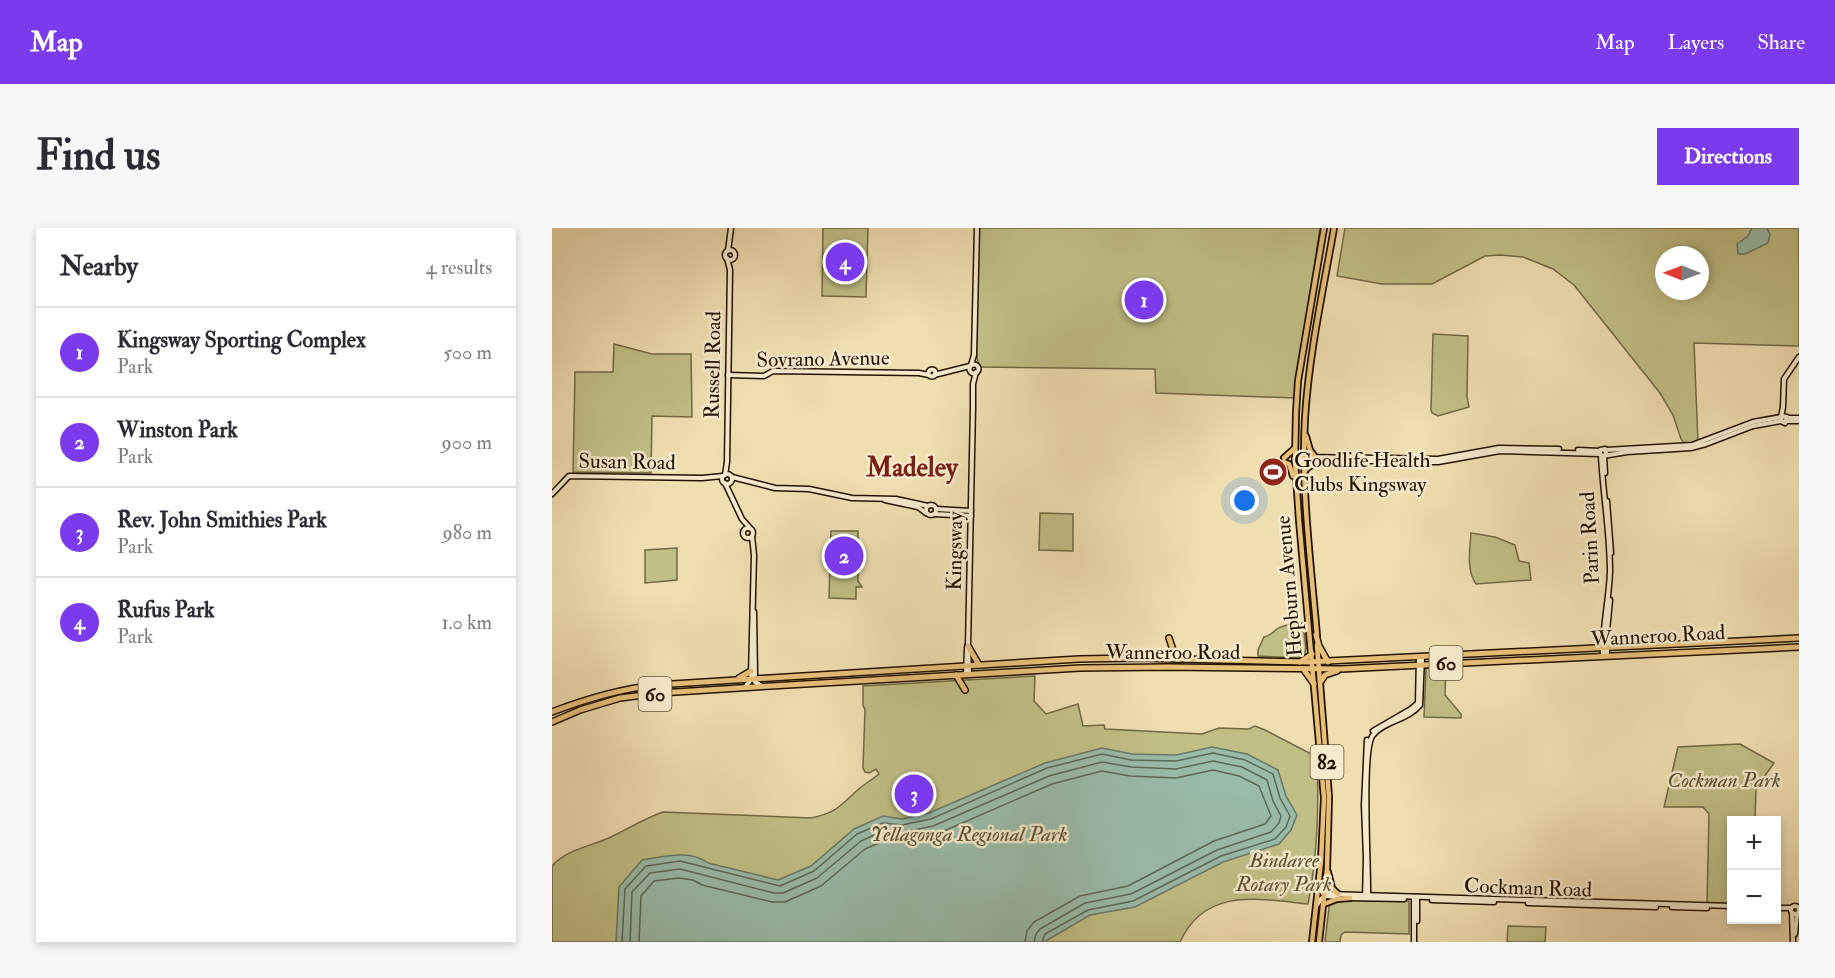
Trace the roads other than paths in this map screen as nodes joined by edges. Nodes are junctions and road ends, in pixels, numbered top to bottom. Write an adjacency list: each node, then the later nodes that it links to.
1 (731, 228): 5 (street)
2 (977, 228): 11 (street, Kingsway)
3 (1324, 228): 21 (main road, Hepburn Avenue / 82)
4 (1334, 228): 20 (main road, Hepburn Avenue / 82)
5 (731, 240): 6 (street); 7 (street)
6 (728, 251): 7 (street); 8 (street)
7 (734, 251): 9 (street, Russell Road)
8 (727, 258): 9 (street); 10 (street, Russell Road)
9 (734, 258): 10 (street, Russell Road)
10 (730, 270): 17 (street, Russell Road)
11 (974, 356): 13 (street, Kingsway); 14 (street, Kingsway)
12 (1799, 357): 18 (street)
13 (970, 366): 14 (street); 15 (street, Sovrano Avenue); 16 (street, Kingsway)
14 (977, 366): 16 (street, Kingsway)
15 (955, 370): 16 (street, Sovrano Avenue); 17 (street, Sovrano Avenue)
16 (973, 372): 39 (street, Kingsway)
17 (728, 375): 28 (street, Russell Road)
18 (1784, 418): 19 (street); 22 (street)
19 (1799, 419)
20 (1305, 431): 23 (main road); 25 (main road, Hepburn Avenue / 82)
21 (1296, 444): 24 (main road, Hepburn Avenue / 82); 33 (main road)
22 (1603, 453): 26 (street); 49 (street, Parin Road)
23 (1315, 457): 25 (street); 26 (street)
24 (1295, 459): 25 (street); 33 (main road, Hepburn Avenue / 82)
25 (1304, 459): 27 (street); 29 (main road, Hepburn Avenue / 82)
26 (1382, 460): 27 (street)
27 (1323, 461): 29 (main road)
28 (727, 462): 30 (street, Russell Road); 32 (street, Russell Road)
29 (1304, 473): 45 (main road, Hepburn Avenue / 82)
30 (724, 476): 31 (street, Susan Road); 32 (street, Russell Road)
31 (710, 477): 32 (street, Susan Road); 34 (street, Susan Road)
32 (729, 481): 35 (street); 40 (street)
33 (1296, 484): 51 (main road, Hepburn Avenue / 82)
34 (552, 494)
35 (882, 499): 36 (street); 38 (street)
36 (928, 506): 37 (street); 38 (street)
37 (935, 512): 38 (street); 39 (street)
38 (926, 513)
39 (971, 514): 48 (street, Kingsway)
40 (742, 519): 41 (street); 42 (street)
41 (750, 528): 42 (street); 43 (street)
42 (743, 531): 43 (street)
43 (749, 537): 44 (street)
44 (753, 612): 70 (street); 74 (street)
45 (1316, 635): 57 (main road, Hepburn Avenue / 82); 58 (highway)
46 (1169, 638): 55 (highway)
47 (1799, 638): 49 (highway, Wanneroo Road / 60)
48 (968, 646): 62 (street, Kingsway); 63 (highway)
49 (1605, 647): 52 (street, Parin Road); 53 (highway, Wanneroo Road / 60)
50 (1799, 647): 52 (highway, Wanneroo Road / 60)
51 (1312, 654): 57 (main road, Hepburn Avenue / 82); 60 (highway)
52 (1605, 655): 61 (highway, Wanneroo Road / 60)
53 (1421, 657): 58 (highway, Wanneroo Road / 60); 61 (street)
54 (1169, 659): 55 (highway, Wanneroo Road / 60); 59 (highway, Wanneroo Road / 60); 64 (highway); 65 (highway)
55 (1179, 659): 56 (highway, Wanneroo Road / 60)
56 (1252, 662): 60 (highway, Wanneroo Road / 60); 66 (highway)
57 (1315, 662): 58 (highway, Wanneroo Road / 60); 60 (highway, Wanneroo Road / 60); 67 (main road, Hepburn Avenue / 82)
58 (1328, 662)
59 (1012, 663): 63 (highway, Wanneroo Road / 60); 71 (highway)
60 (1299, 663)
61 (1421, 665): 68 (highway, Wanneroo Road / 60); 87 (street)
62 (967, 666): 63 (highway, Wanneroo Road / 60); 72 (street, Kingsway); 74 (highway, Wanneroo Road / 60)
63 (979, 666)
64 (1118, 667): 65 (highway, Wanneroo Road / 60); 71 (highway, Wanneroo Road / 60)
65 (1215, 668): 66 (highway, Wanneroo Road / 60)
66 (1269, 669): 69 (highway, Wanneroo Road / 60)
67 (1316, 669): 68 (highway, Wanneroo Road / 60); 69 (highway, Wanneroo Road / 60); 76 (main road, Hepburn Avenue / 82); 77 (main road, Hepburn Avenue / 82)
68 (1341, 669): 76 (highway)
69 (1304, 670): 77 (highway)
70 (751, 671): 74 (street); 75 (highway)
71 (1017, 672): 72 (highway, Wanneroo Road / 60)
72 (968, 674): 73 (highway, Wanneroo Road / 60)
73 (956, 675): 78 (highway, Wanneroo Road / 60); 80 (highway)
74 (753, 679): 75 (highway, Wanneroo Road / 60); 78 (street); 79 (street)
75 (735, 680): 81 (highway, Wanneroo Road / 60)
76 (1321, 681): 83 (main road, Hepburn Avenue / 82)
77 (1314, 684): 84 (main road, Hepburn Avenue / 82)
78 (762, 687): 79 (highway, Wanneroo Road / 60)
79 (744, 688): 82 (highway, Wanneroo Road / 60)
80 (965, 690)
81 (552, 712)
82 (552, 722)
83 (1327, 869): 85 (main road); 86 (main road, Hepburn Avenue / 82)
84 (1319, 888): 86 (street); 91 (main road, Hepburn Avenue / 82)
85 (1338, 894): 86 (street, Cockman Road); 87 (street, Cockman Road)
86 (1325, 896): 88 (street, Cockman Road); 90 (main road, Hepburn Avenue / 82); 91 (street)
87 (1367, 897): 88 (street, Cockman Road); 89 (street, Cockman Road)
88 (1350, 898): 90 (main road)
89 (1416, 898): 92 (street, Cockman Road); 97 (street)
90 (1324, 904): 96 (main road, Hepburn Avenue / 82)
91 (1317, 906): 95 (main road, Hepburn Avenue / 82)
92 (1727, 908)
93 (1781, 910): 94 (street)
94 (1796, 911): 98 (street)
95 (1312, 942)
96 (1319, 942)
97 (1415, 942)
98 (1794, 942)

